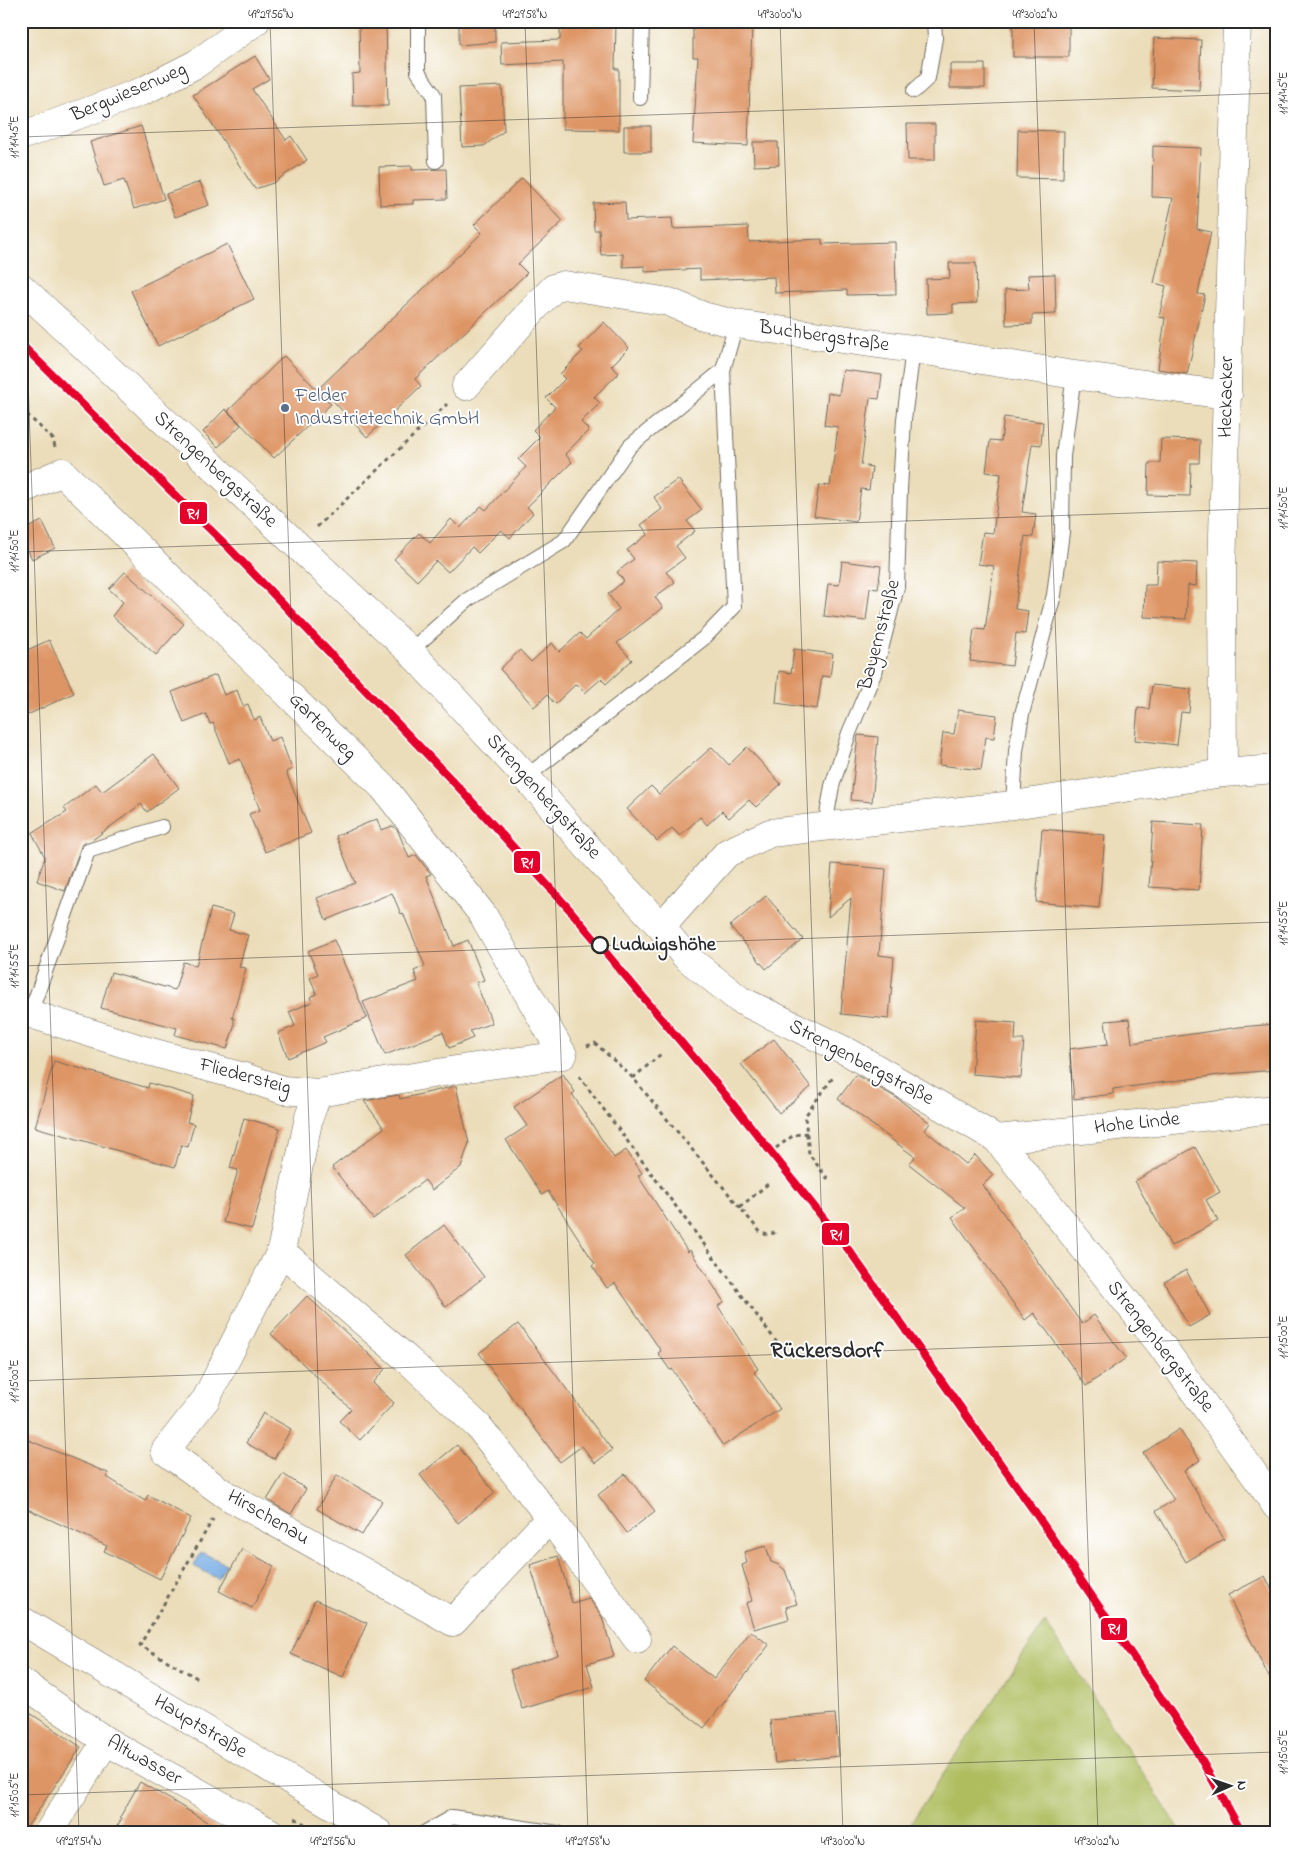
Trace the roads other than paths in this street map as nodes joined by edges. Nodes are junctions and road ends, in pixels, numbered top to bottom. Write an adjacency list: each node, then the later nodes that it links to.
1 (256, 21): 8 (street, Bergwiesenweg)
2 (418, 21): 9 (lane)
3 (642, 21): 7 (lane)
4 (934, 21): 6 (lane)
5 (1237, 21): 16 (street, Heckacker)
6 (914, 91)
7 (640, 98)
8 (21, 136)
9 (436, 161)
10 (21, 287): 18 (street, Strengenbergstraße)
11 (736, 324): 12 (street, Buchbergstraße); 13 (lane); 15 (street, Buchbergstraße)
12 (913, 349): 14 (street, Buchbergstraße); 23 (lane, Bayernstraße)
13 (723, 370): 18 (lane); 21 (lane)
14 (1074, 375): 16 (street, Buchbergstraße); 22 (lane)
15 (466, 386)
16 (1228, 395): 20 (street, Heckacker)
17 (21, 490): 27 (street, Gartenweg)
18 (410, 651): 21 (street, Strengenbergstraße)
19 (1276, 769): 20 (street)
20 (1224, 772): 22 (street)
21 (526, 777): 25 (street, Strengenbergstraße)
22 (1013, 805): 23 (street)
23 (825, 826): 25 (street)
24 (162, 827): 26 (lane)
25 (661, 926): 30 (street, Strengenbergstraße)
26 (26, 1013): 28 (street, Fliedersteig)
27 (563, 1055): 28 (street, Fliedersteig)
28 (318, 1093): 31 (street, Hirschenau)
29 (1276, 1109): 30 (street, Hohe Linde)
30 (998, 1139): 32 (street, Strengenbergstraße)
31 (281, 1252): 33 (street); 33 (street, Hirschenau)
32 (1276, 1506)
33 (550, 1518): 35 (street)
34 (21, 1620): 40 (street, Hauptstraße)
35 (637, 1639)
36 (21, 1682): 37 (street, Altwasser)
37 (106, 1741): 38 (street); 39 (street, Altwasser)
38 (48, 1833)
39 (271, 1833)
40 (379, 1833)
41 (424, 1833): 42 (lane)
42 (558, 1833)

